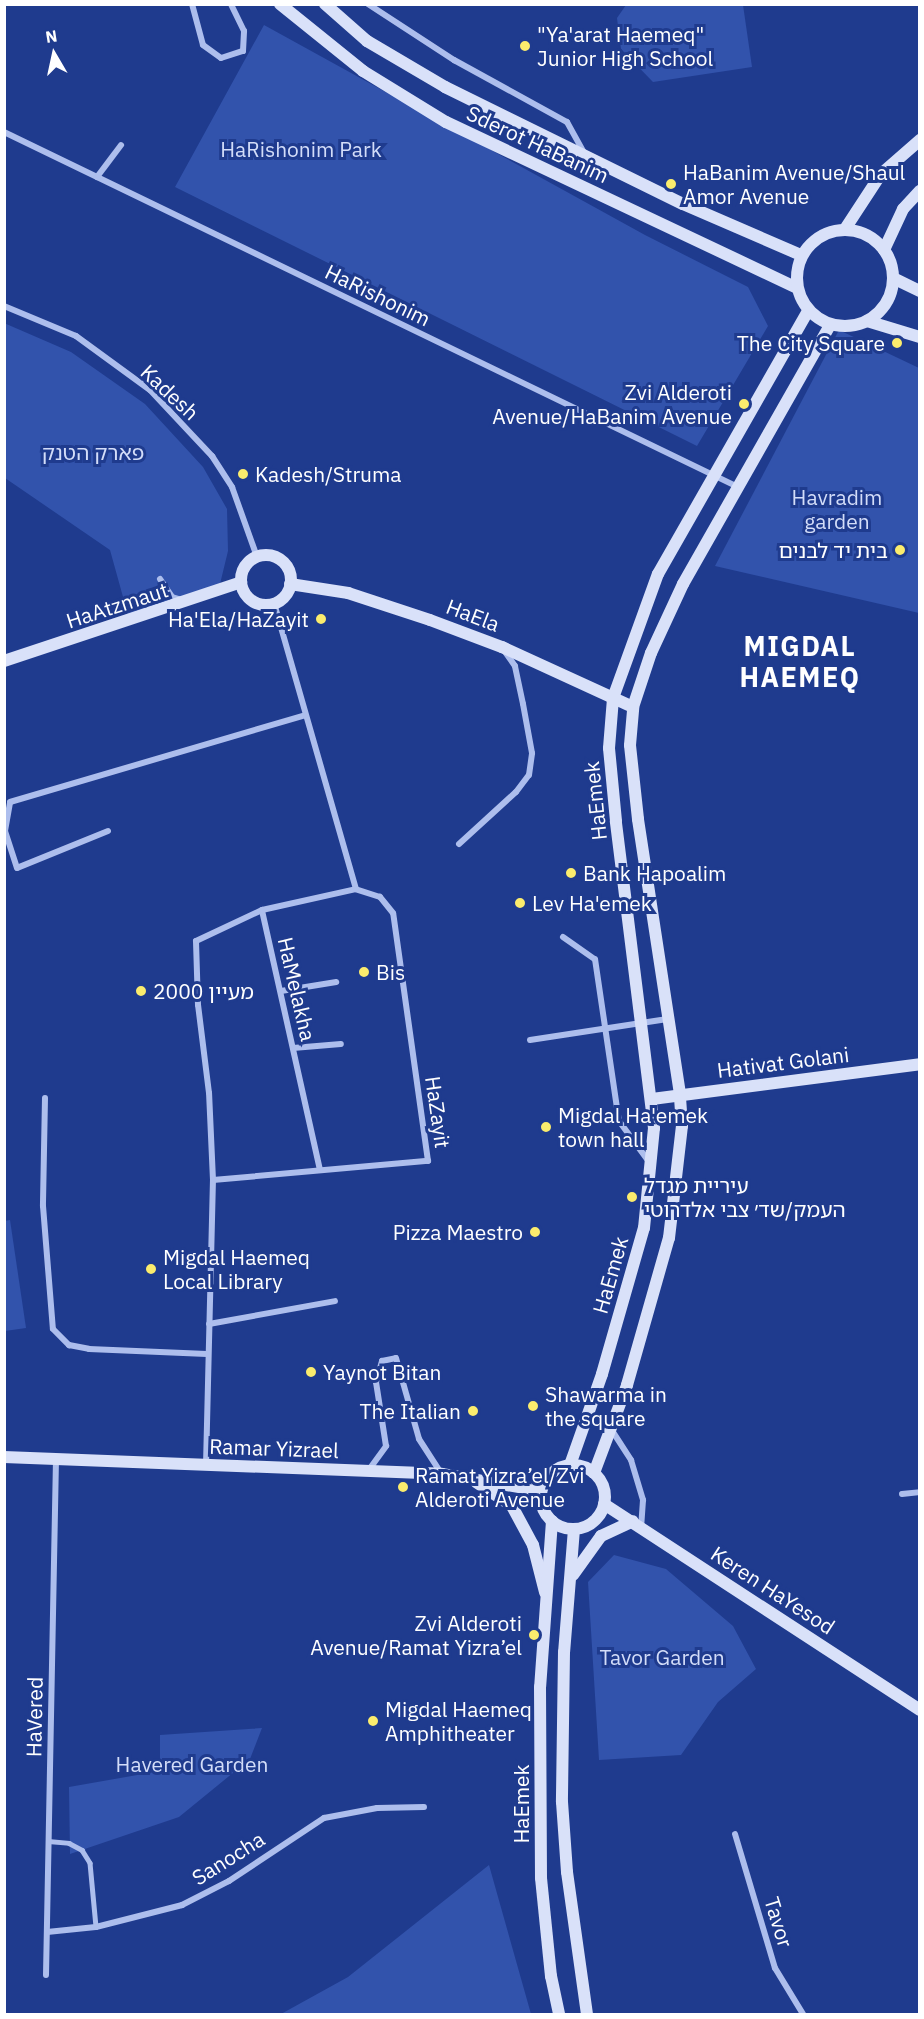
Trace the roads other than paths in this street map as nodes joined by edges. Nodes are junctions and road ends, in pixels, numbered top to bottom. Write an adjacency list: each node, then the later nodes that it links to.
1 (192, 4): 2 (street)
2 (231, 4)
3 (280, 4): 16 (main road, Sderot HaBanim)
4 (325, 4): 9 (main road, Sderot HaBanim)
5 (368, 4): 9 (street)
6 (4, 132): 10 (street, HaRishonim)
7 (920, 140): 12 (main road)
8 (121, 145): 10 (street)
9 (586, 156): 14 (main road, Sderot HaBanim)
10 (97, 177): 23 (street, HaRishonim)
11 (920, 191): 13 (main road)
12 (845, 230): 13 (main road); 14 (main road)
13 (884, 250): 15 (main road)
14 (801, 255): 16 (main road)
15 (893, 278): 17 (main road); 20 (main road)
16 (797, 288): 19 (main road)
17 (920, 291)
18 (4, 306): 25 (street, Kadesh)
19 (808, 311): 21 (main road); 23 (main road, HaEmek)
20 (867, 321): 21 (main road); 22 (main road)
21 (830, 325): 24 (main road, HaEmek)
22 (920, 337)
23 (712, 477): 24 (street, HaRishonim); 33 (main road, HaEmek)
24 (738, 487): 34 (main road, HaEmek)
25 (256, 557): 27 (main road); 28 (main road)
26 (160, 579): 29 (street)
27 (241, 582): 29 (main road, HaAtzmaut); 30 (main road)
28 (290, 584): 30 (main road); 31 (main road, HaEla)
29 (189, 602): 32 (main road, HaAtzmaut)
30 (274, 603): 35 (street)
31 (502, 647): 33 (main road, HaEla); 37 (street)
32 (4, 661)
33 (613, 698): 34 (main road, HaEla); 44 (main road, HaEmek)
34 (633, 707): 43 (main road, HaEmek)
35 (305, 715): 36 (street); 38 (street)
36 (108, 831)
37 (459, 844)
38 (356, 889): 39 (street); 54 (street, HaZayit)
39 (262, 910): 42 (street, HaMelakha); 55 (street)
40 (563, 937): 45 (street)
41 (336, 982): 42 (street)
42 (281, 991): 48 (street, HaMelakha)
43 (667, 1018): 44 (street); 50 (main road, HaEmek)
44 (643, 1022): 45 (street); 52 (main road, HaEmek)
45 (607, 1028): 46 (street); 53 (street)
46 (530, 1040)
47 (340, 1044): 48 (street)
48 (294, 1048): 54 (street, HaMelakha)
49 (920, 1064): 50 (main road, Hativat Golani)
50 (680, 1095): 52 (main road, Hativat Golani); 59 (main road, HaEmek)
51 (45, 1098): 58 (street)
52 (652, 1099): 53 (main road, HaEmek)
53 (651, 1165): 63 (main road, HaEmek)
54 (320, 1170): 55 (street, HaZayit)
55 (213, 1180): 57 (street)
56 (335, 1301): 57 (street)
57 (209, 1324): 58 (street)
58 (207, 1354): 62 (street)
59 (611, 1428): 65 (main road, HaEmek); 73 (street)
60 (4, 1457): 61 (main road, Ramar Yizrael)
61 (56, 1459): 62 (main road, Ramar Yizrael); 80 (street, HaVered)
62 (206, 1465): 64 (main road, Ramar Yizrael)
63 (570, 1465): 65 (main road); 68 (main road)
64 (368, 1471): 66 (main road, Ramar Yizrael); 66 (street)
65 (594, 1473): 71 (main road)
66 (442, 1474): 67 (main road, Ramar Yizrael)
67 (473, 1479): 68 (main road, Ramar Yizrael); 76 (main road)
68 (541, 1491): 72 (main road)
69 (920, 1492): 70 (street)
70 (902, 1494)
71 (604, 1504): 73 (main road, Keren HaYesod); 74 (main road)
72 (552, 1521): 74 (main road); 76 (main road, HaEmek)
73 (637, 1524): 75 (main road); 77 (main road, Keren HaYesod)
74 (574, 1529): 75 (main road, HaEmek)
75 (572, 1576): 85 (main road, HaEmek)
76 (548, 1607): 84 (main road, HaEmek)
77 (920, 1710)
78 (424, 1807): 81 (street, Sanocha)
79 (735, 1834): 86 (street, Tavor)
80 (48, 1841): 81 (lane); 82 (street, HaVered)
81 (96, 1927): 82 (street, Sanocha)
82 (47, 1932): 83 (street, HaVered)
83 (46, 1975)
84 (560, 2014)
85 (587, 2014)
86 (802, 2014)

